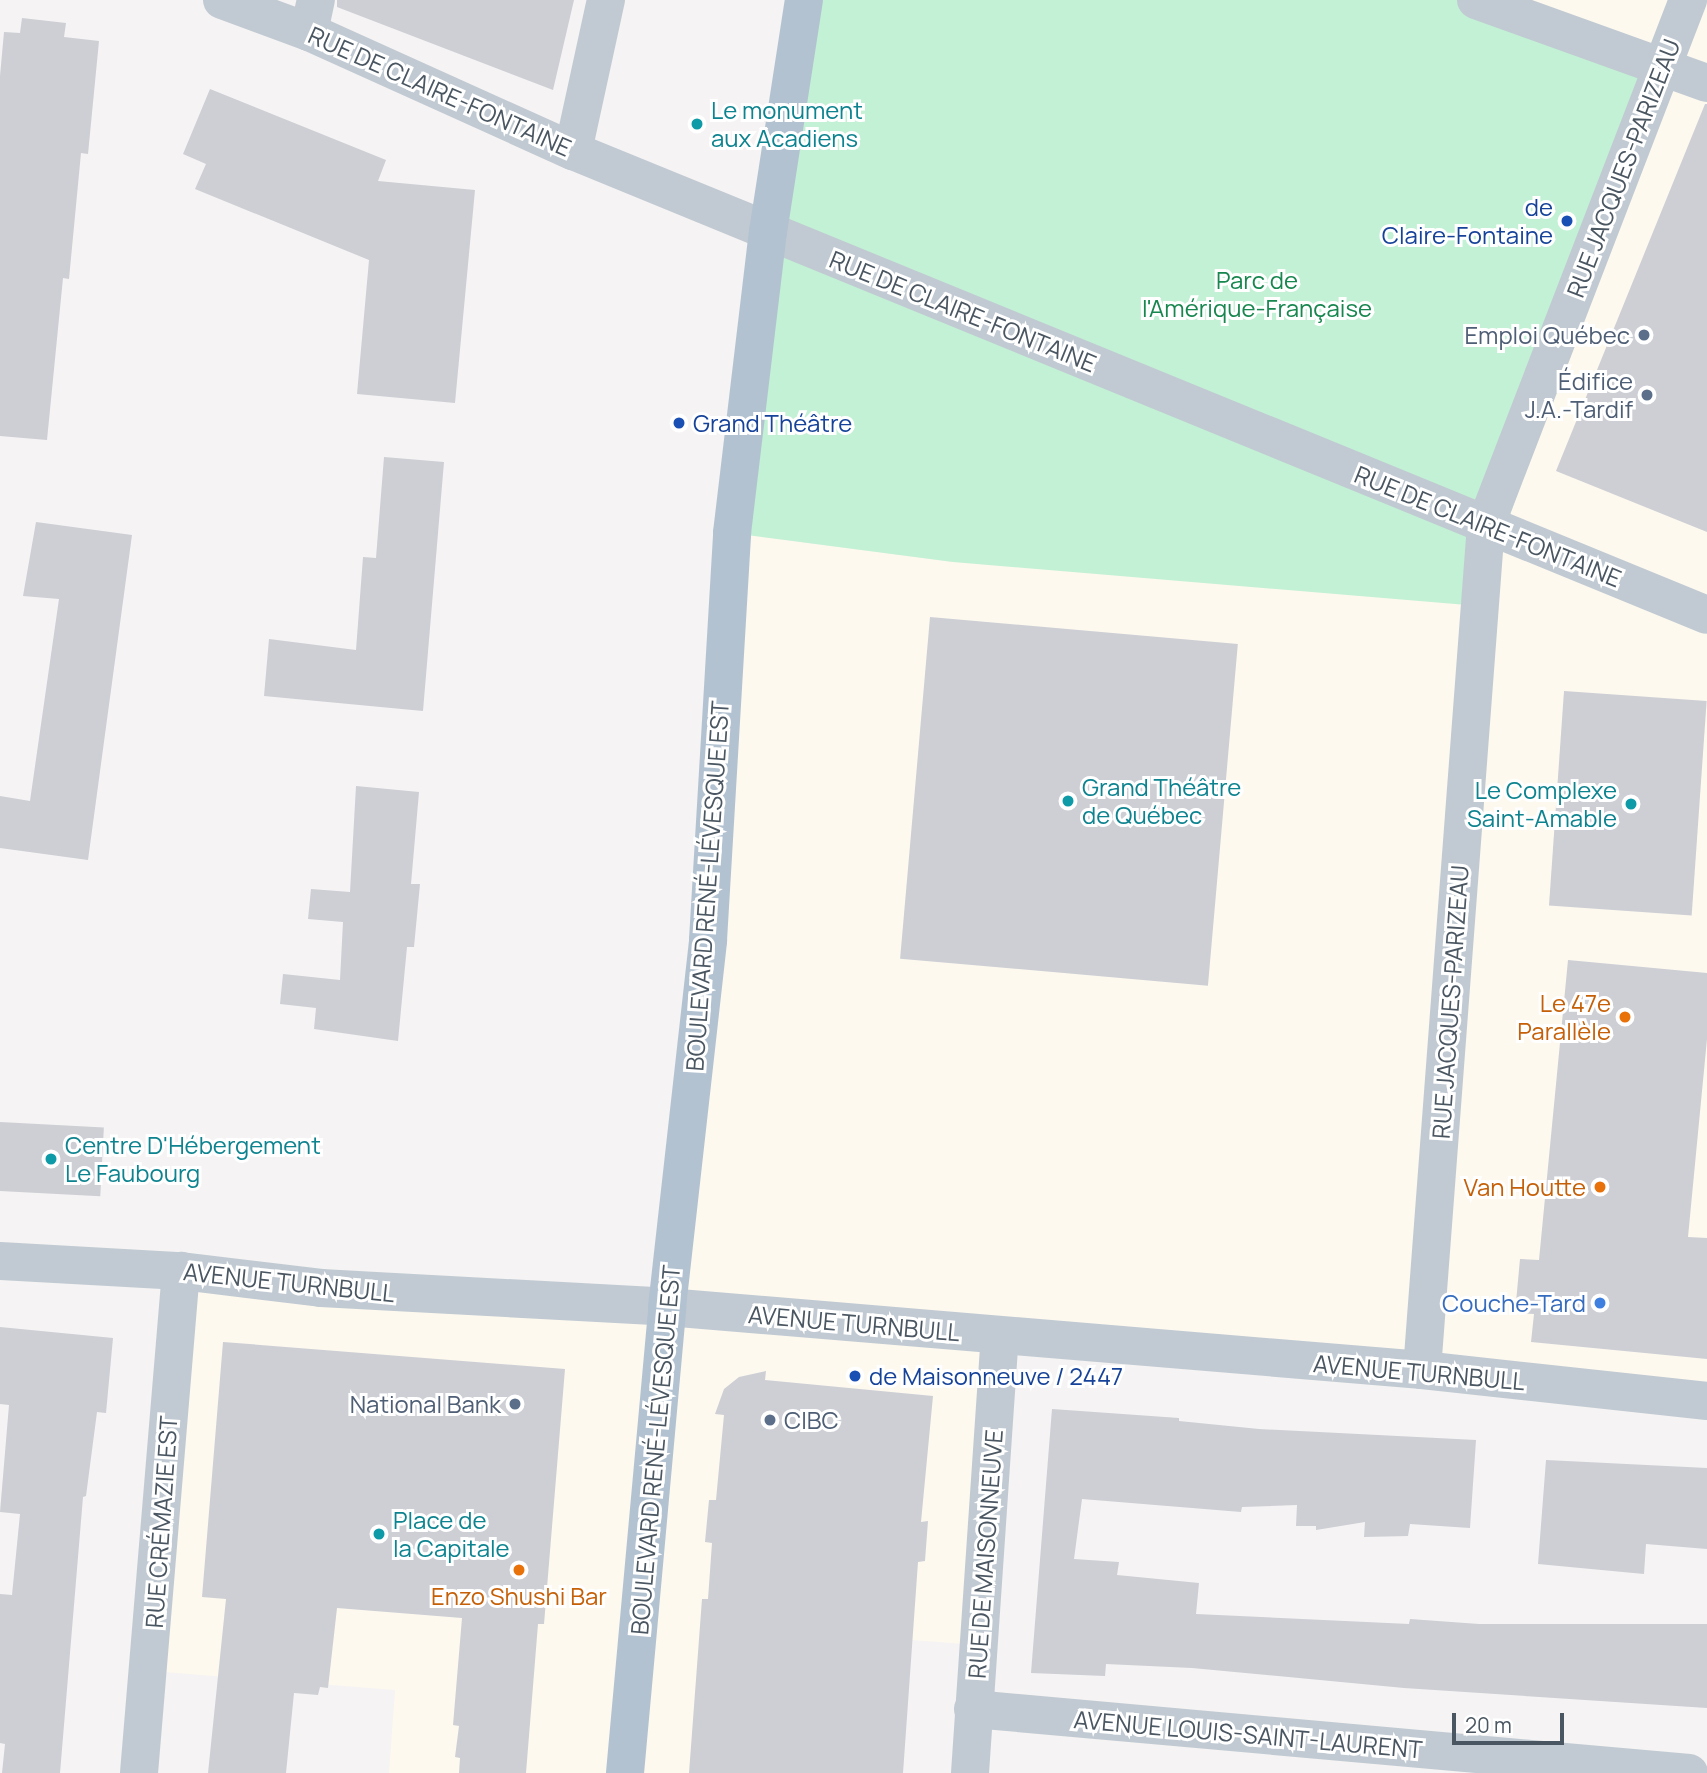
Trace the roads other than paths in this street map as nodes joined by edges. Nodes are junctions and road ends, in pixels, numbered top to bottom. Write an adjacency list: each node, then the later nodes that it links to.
1 (222, 0): 6 (street, RUE DE CLAIRE-FONTAINE)
2 (606, 0): 9 (street)
3 (804, 0): 10 (main road, BOULEVARD RENÉ-LÉVESQUE EST)
4 (1476, 0): 7 (street)
5 (1688, 0): 7 (street, RUE JACQUES-PARIZEAU)
6 (312, 16): 9 (street, RUE DE CLAIRE-FONTAINE)
7 (1663, 66): 8 (street); 11 (street, RUE JACQUES-PARIZEAU)
8 (1707, 83)
9 (573, 151): 10 (street, RUE DE CLAIRE-FONTAINE)
10 (768, 232): 11 (street, RUE DE CLAIRE-FONTAINE); 15 (main road, BOULEVARD RENÉ-LÉVESQUE EST)
11 (1486, 524): 12 (street, RUE DE CLAIRE-FONTAINE); 17 (street, RUE JACQUES-PARIZEAU)
12 (1707, 615)
13 (0, 1261): 14 (street, AVENUE TURNBULL)
14 (181, 1271): 15 (street, AVENUE TURNBULL); 20 (street, RUE CRÉMAZIE EST)
15 (667, 1307): 16 (street, AVENUE TURNBULL); 21 (main road, BOULEVARD RENÉ-LÉVESQUE EST)
16 (1000, 1336): 17 (street, AVENUE TURNBULL); 19 (street, RUE DE MAISONNEUVE)
17 (1422, 1370): 18 (street, AVENUE TURNBULL)
18 (1707, 1401)
19 (973, 1709): 22 (street, RUE DE MAISONNEUVE); 23 (street, AVENUE LOUIS-SAINT-LAURENT)
20 (139, 1773)
21 (625, 1773)
22 (970, 1773)
23 (1689, 1773)

